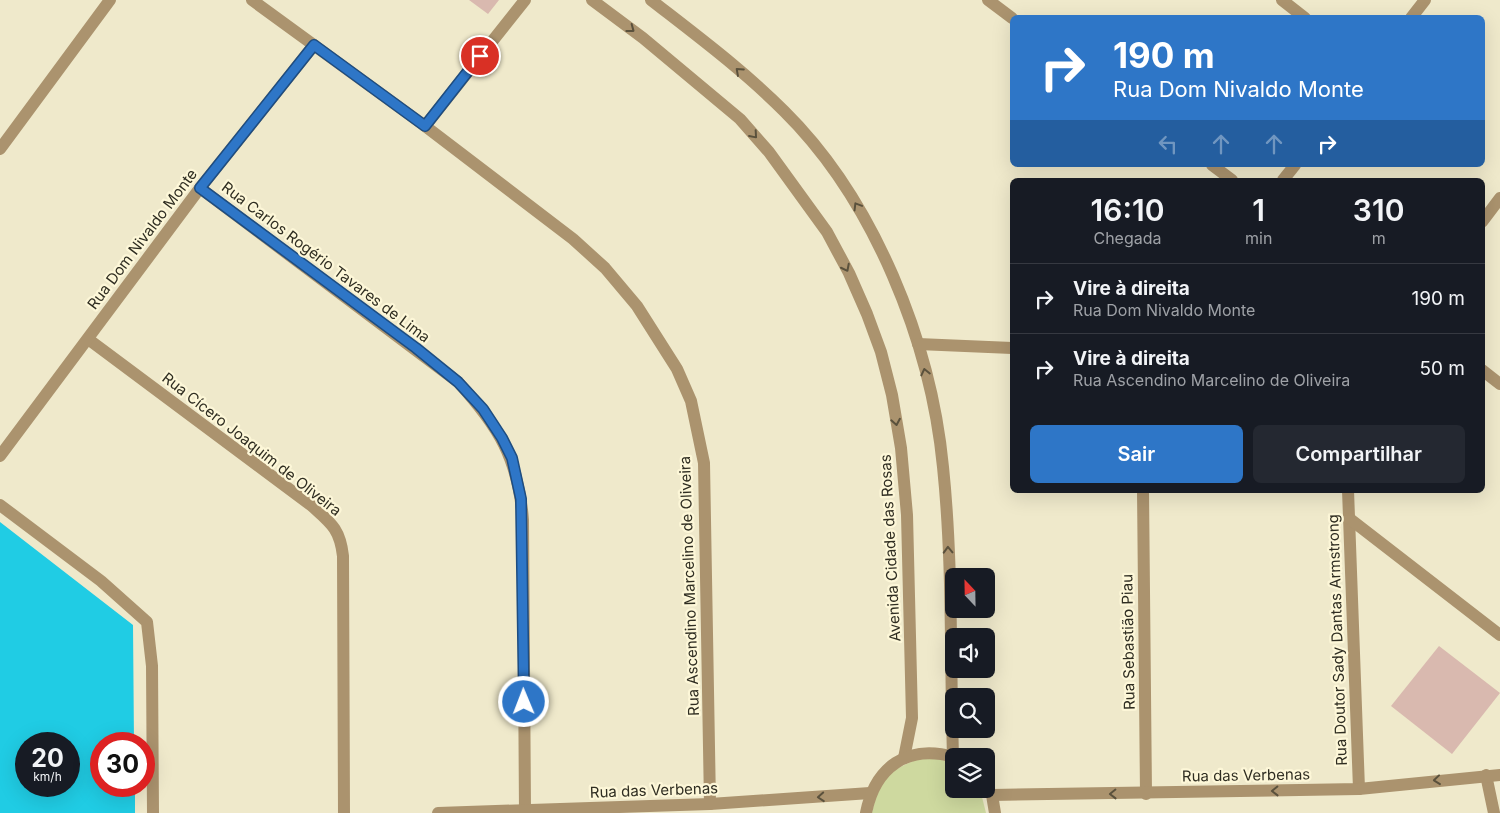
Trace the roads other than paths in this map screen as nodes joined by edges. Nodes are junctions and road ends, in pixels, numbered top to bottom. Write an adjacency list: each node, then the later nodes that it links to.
1 (110, 0): 14 (street)
2 (252, 0): 12 (street, Rua Ascendino Marcelino de Oliveira)
3 (525, 0): 13 (street)
4 (592, 0): 35 (street, Avenida Cidade das Rosas, one-way to 35)
5 (651, 0): 23 (street, one-way to 5)
6 (988, 0): 11 (street)
7 (1282, 0): 9 (street)
8 (1425, 0): 10 (street)
9 (1301, 15)
10 (1413, 15)
11 (1010, 16)
12 (314, 45): 13 (street, Rua Ascendino Marcelino de Oliveira); 19 (street, Rua Dom Nivaldo Monte)
13 (425, 126): 43 (street, Rua Ascendino Marcelino de Oliveira)
14 (0, 149)
15 (1215, 167): 17 (street)
16 (1292, 167): 18 (street)
17 (1229, 178)
18 (1284, 178)
19 (200, 188): 22 (street, Rua Dom Nivaldo Monte); 44 (street, Rua Carlos Rogério Tavares de Lima)
20 (1500, 198): 21 (street)
21 (1485, 218)
22 (88, 339): 27 (street, Rua Dom Nivaldo Monte); 46 (street, Rua Cícero Joaquim de Oliveira)
23 (918, 344): 24 (street); 33 (street, one-way to 23)
24 (1010, 348)
25 (1485, 372): 26 (street)
26 (1500, 384)
27 (0, 456)
28 (1143, 493): 41 (street, Rua Sebastião Piau)
29 (1348, 493): 31 (street, Rua Doutor Sady Dantas Armstrong)
30 (0, 505): 45 (street)
31 (1350, 519): 32 (street); 38 (street, Rua Doutor Sady Dantas Armstrong)
32 (1500, 635)
33 (953, 748)
34 (945, 755): 35 (street)
35 (904, 758): 40 (street)
36 (1486, 775): 37 (street, Rua das Verbenas); 38 (street, Rua das Verbenas, one-way to 38); 50 (street)
37 (1500, 775)
38 (1359, 789): 41 (street, Rua das Verbenas, one-way to 41)
39 (995, 790): 41 (street, Rua das Verbenas, one-way to 39)
40 (870, 793): 43 (street, Rua das Verbenas, one-way to 43); 48 (street)
41 (1146, 794)
42 (991, 798): 49 (street)
43 (710, 804): 44 (street, Rua das Verbenas)
44 (525, 810): 47 (street, Rua das Verbenas)
45 (153, 813)
46 (344, 813)
47 (438, 813)
48 (866, 813)
49 (995, 813)
50 (1494, 813)

